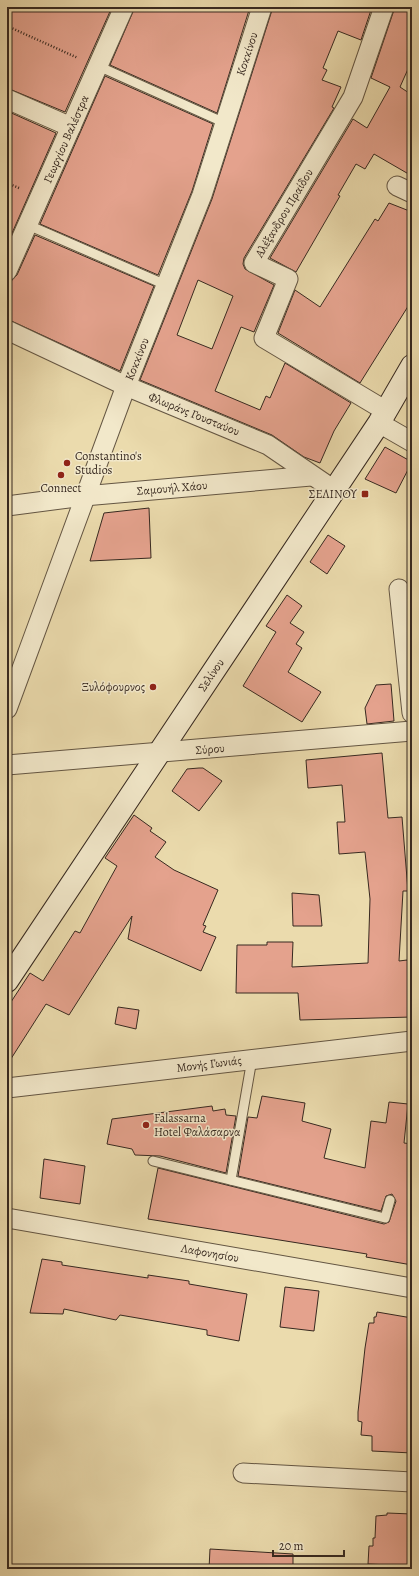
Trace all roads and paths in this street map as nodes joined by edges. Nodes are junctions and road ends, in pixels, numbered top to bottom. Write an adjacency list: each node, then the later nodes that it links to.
1 (124, 7): 5 (street, Γεωργίου Βαλέστρα)
2 (262, 7): 7 (street, Κοκκίνου)
3 (384, 7): 15 (street, Αλέξανδρου Πραίδου)
4 (7, 26): 5 (path)
5 (98, 66): 7 (lane); 8 (street, Γεωργίου Βαλέστρα)
6 (7, 99): 8 (street)
7 (225, 123): 11 (street, Κοκκίνου)
8 (71, 127): 9 (street, Γεωργίου Βαλέστρα)
9 (28, 225): 10 (street, Γεωργίου Βαλέστρα); 11 (lane)
10 (7, 271)
11 (166, 285): 14 (street, Κοκκίνου)
12 (7, 330): 14 (street, Φλωράνς Γουσταύου)
13 (412, 366): 15 (street, Σελίνου)
14 (126, 386): 17 (street, Φλωράνς Γουσταύου); 19 (street, Κοκκίνου)
15 (382, 417): 16 (street); 18 (street, Σελίνου)
16 (412, 442)
17 (311, 476): 18 (street); 19 (street, Σαμουήλ Χάου)
18 (334, 490): 25 (street, Σελίνου)
19 (84, 496): 20 (street, Σαμουήλ Χάου); 22 (street, Κοκκίνου)
20 (7, 506)
21 (399, 589): 23 (street)
22 (7, 709)
23 (412, 713)
24 (412, 731): 25 (street, Σύρου)
25 (158, 753): 26 (street, Σύρου); 27 (street, Σελίνου)
26 (7, 765)
27 (7, 981)
28 (412, 1041): 29 (street, Μονής Γωνιάς)
29 (252, 1060): 30 (street, Μονής Γωνιάς); 32 (lane)
30 (7, 1088)
31 (153, 1160): 32 (lane)
32 (231, 1180): 33 (lane)
33 (390, 1200)
34 (7, 1218): 35 (street, Λαφονησίου)
35 (412, 1288)
36 (243, 1473): 37 (street)
37 (412, 1482)

